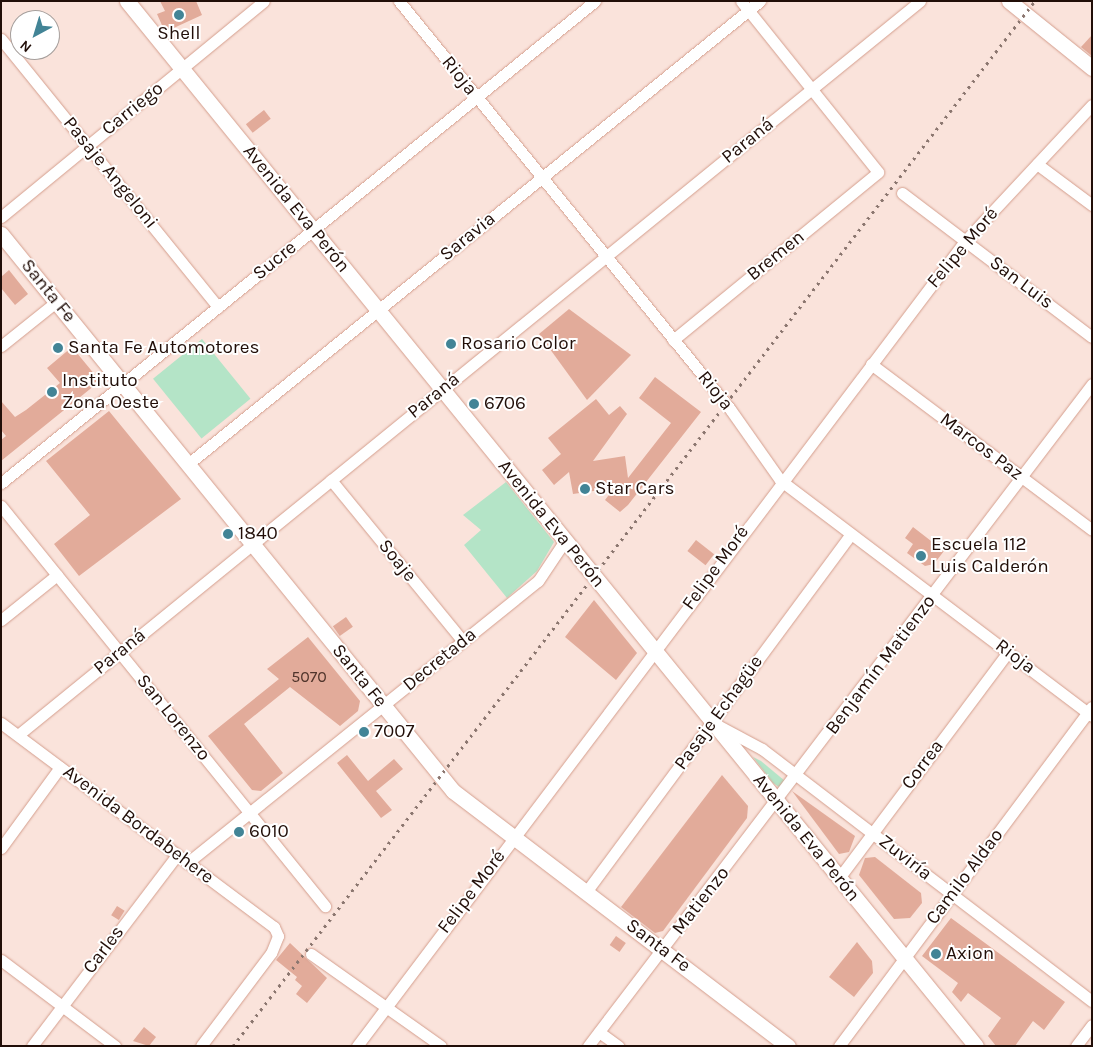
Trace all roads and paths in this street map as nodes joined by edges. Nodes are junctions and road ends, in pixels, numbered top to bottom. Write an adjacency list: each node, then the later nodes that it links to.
1 (127, 1): 10 (main road, Avenida Eva Perón)
2 (264, 1): 10 (street, Carriego)
3 (399, 1): 13 (street, Rioja)
4 (594, 1): 13 (street, Sucre)
5 (760, 1): 8 (street, Saravia)
6 (920, 1): 12 (street, Paraná)
7 (1009, 1): 11 (main road)
8 (745, 6): 12 (street); 17 (street, Saravia)
9 (1, 39): 15 (street, Pasaje Angeloni)
10 (183, 68): 15 (street, Carriego); 21 (main road, Avenida Eva Perón)
11 (1092, 68)
12 (812, 89): 24 (street, Paraná); 29 (street, Bremen)
13 (476, 97): 17 (street, Rioja); 21 (street, Sucre)
14 (1092, 105): 16 (street, Felipe Moré)
15 (88, 146): 20 (street, Carriego); 26 (street, Pasaje Angeloni)
16 (1037, 164): 19 (street); 23 (street, Felipe Moré)
17 (541, 178): 24 (street, Rioja); 27 (street, Saravia)
18 (902, 193): 23 (street, San Luis)
19 (1092, 205)
20 (1, 217)
21 (313, 230): 26 (street, Sucre); 27 (main road, Avenida Eva Perón)
22 (1, 234): 25 (main road, Santa Fe)
23 (965, 241): 28 (street, San Luis); 31 (street, Felipe Moré)
24 (605, 257): 29 (street, Rioja); 34 (street, Paraná)
25 (56, 302): 30 (street); 32 (main road, Santa Fe)
26 (218, 307): 32 (street, Sucre)
27 (378, 310): 34 (main road, Avenida Eva Perón); 35 (street, Saravia)
28 (1092, 337)
29 (673, 340): 38 (street, Rioja)
30 (1, 346)
31 (871, 364): 36 (street, Marcos Paz); 38 (street, Felipe Moré)
32 (123, 384): 35 (main road, Santa Fe); 39 (street, Sucre)
33 (1092, 384): 36 (street, Benjamín Matienzo)
34 (442, 390): 37 (street, Paraná); 43 (main road, Avenida Eva Perón)
35 (188, 464): 44 (main road, Santa Fe)
36 (1020, 477): 41 (street, Marcos Paz); 46 (street, Benjamín Matienzo)
37 (331, 480): 44 (street, Paraná); 48 (street, Soaje)
38 (780, 480): 42 (street, Rioja); 50 (street, Felipe Moré)
39 (1, 483)
40 (1, 506): 45 (street, San Lorenzo)
41 (1092, 530)
42 (851, 534): 46 (street, Rioja); 55 (street, Pasaje Echagüe)
43 (564, 542): 48 (street, Decretada); 50 (main road, Avenida Eva Perón)
44 (252, 544): 49 (street, Paraná); 52 (main road, Santa Fe)
45 (57, 575): 47 (street); 49 (street, San Lorenzo)
46 (933, 596): 51 (street, Rioja); 58 (street, Benjamín Matienzo)
47 (1, 620)
48 (463, 641): 52 (street, Decretada)
49 (120, 652): 56 (street, Paraná); 60 (street, San Lorenzo)
50 (654, 652): 55 (main road, Avenida Eva Perón); 62 (street, Felipe Moré)
51 (1008, 652): 53 (street, Rioja); 61 (street, Correa)
52 (383, 706): 60 (street, Decretada); 62 (main road, Santa Fe)
53 (1090, 712): 68 (street, Camilo Aldao)
54 (1, 722): 56 (street, Avenida Bordabehere)
55 (712, 722): 58 (street, Zuviría); 59 (main road, Avenida Eva Perón); 67 (street, Pasaje Echagüe)
56 (18, 735): 57 (street, Avenida Bordabehere)
57 (60, 767): 63 (street); 64 (street, Avenida Bordabehere)
58 (798, 776): 59 (street, Benjamín Matienzo); 61 (street, Zuviría)
59 (777, 803): 66 (main road, Avenida Eva Perón); 70 (street, Matienzo)
60 (249, 813): 65 (street, Decretada); 69 (street, San Lorenzo)
61 (872, 833): 66 (street, Correa); 68 (street, Zuviría)
62 (514, 837): 67 (main road, Santa Fe); 76 (street, Felipe Moré)
63 (1, 848)
64 (177, 855): 65 (street, Avenida Bordabehere); 75 (street, Carles)
65 (187, 862): 81 (street, Avenida Bordabehere)
66 (839, 878): 72 (main road, Avenida Eva Perón)
67 (586, 892): 70 (main road, Santa Fe)
68 (952, 894): 72 (street, Camilo Aldao); 74 (street, Zuviría)
69 (325, 906)
70 (663, 950): 78 (street, Matienzo); 86 (main road, Santa Fe)
71 (311, 954): 76 (street)
72 (904, 959): 87 (street, Camilo Aldao); 88 (main road, Avenida Eva Perón)
73 (1, 960): 75 (street)
74 (1092, 1002)
75 (62, 1006): 79 (street, Carles); 80 (street)
76 (387, 1006): 82 (street, Felipe Moré); 83 (street)
77 (1092, 1025): 89 (street)
78 (599, 1032): 84 (street, Matienzo); 85 (street)
79 (32, 1046)
80 (115, 1046)
81 (201, 1046)
82 (357, 1046)
83 (441, 1046)
84 (588, 1046)
85 (618, 1046)
86 (788, 1046)
87 (839, 1046)
88 (976, 1046)
89 (1076, 1046)

